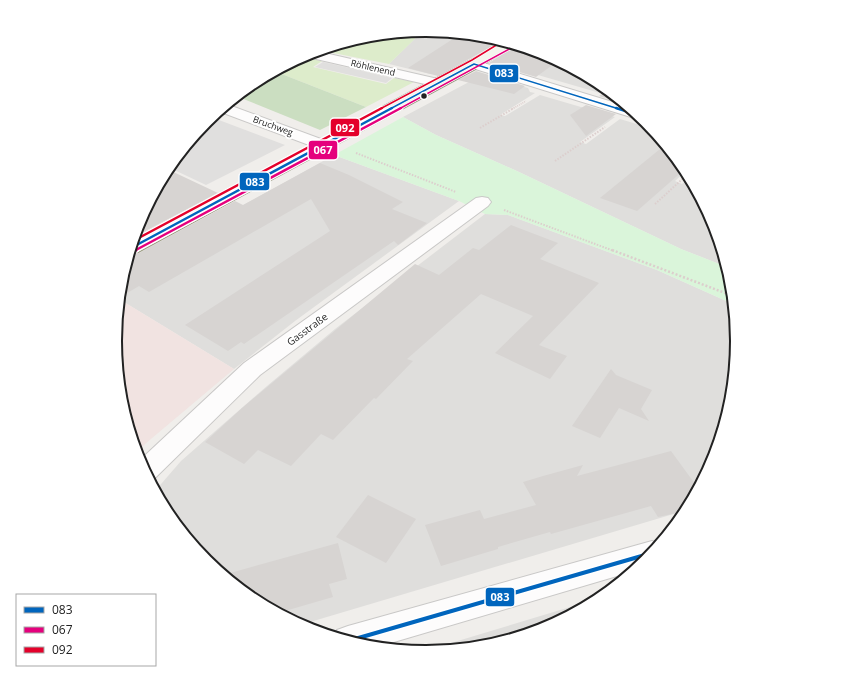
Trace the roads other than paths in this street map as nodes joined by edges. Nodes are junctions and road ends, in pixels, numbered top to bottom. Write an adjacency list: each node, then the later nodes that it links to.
1 (504, 47): 3 (main road)
2 (319, 56): 4 (street, Röhlenend)
3 (474, 64): 4 (main road); 5 (street)
4 (438, 83): 7 (main road)
5 (623, 109)
6 (228, 110): 7 (street, Bruchweg)
7 (323, 145): 9 (main road)
8 (482, 202): 10 (street, Gasstraße)
9 (138, 244)
10 (150, 468)
11 (641, 556): 12 (street)
12 (360, 638)

